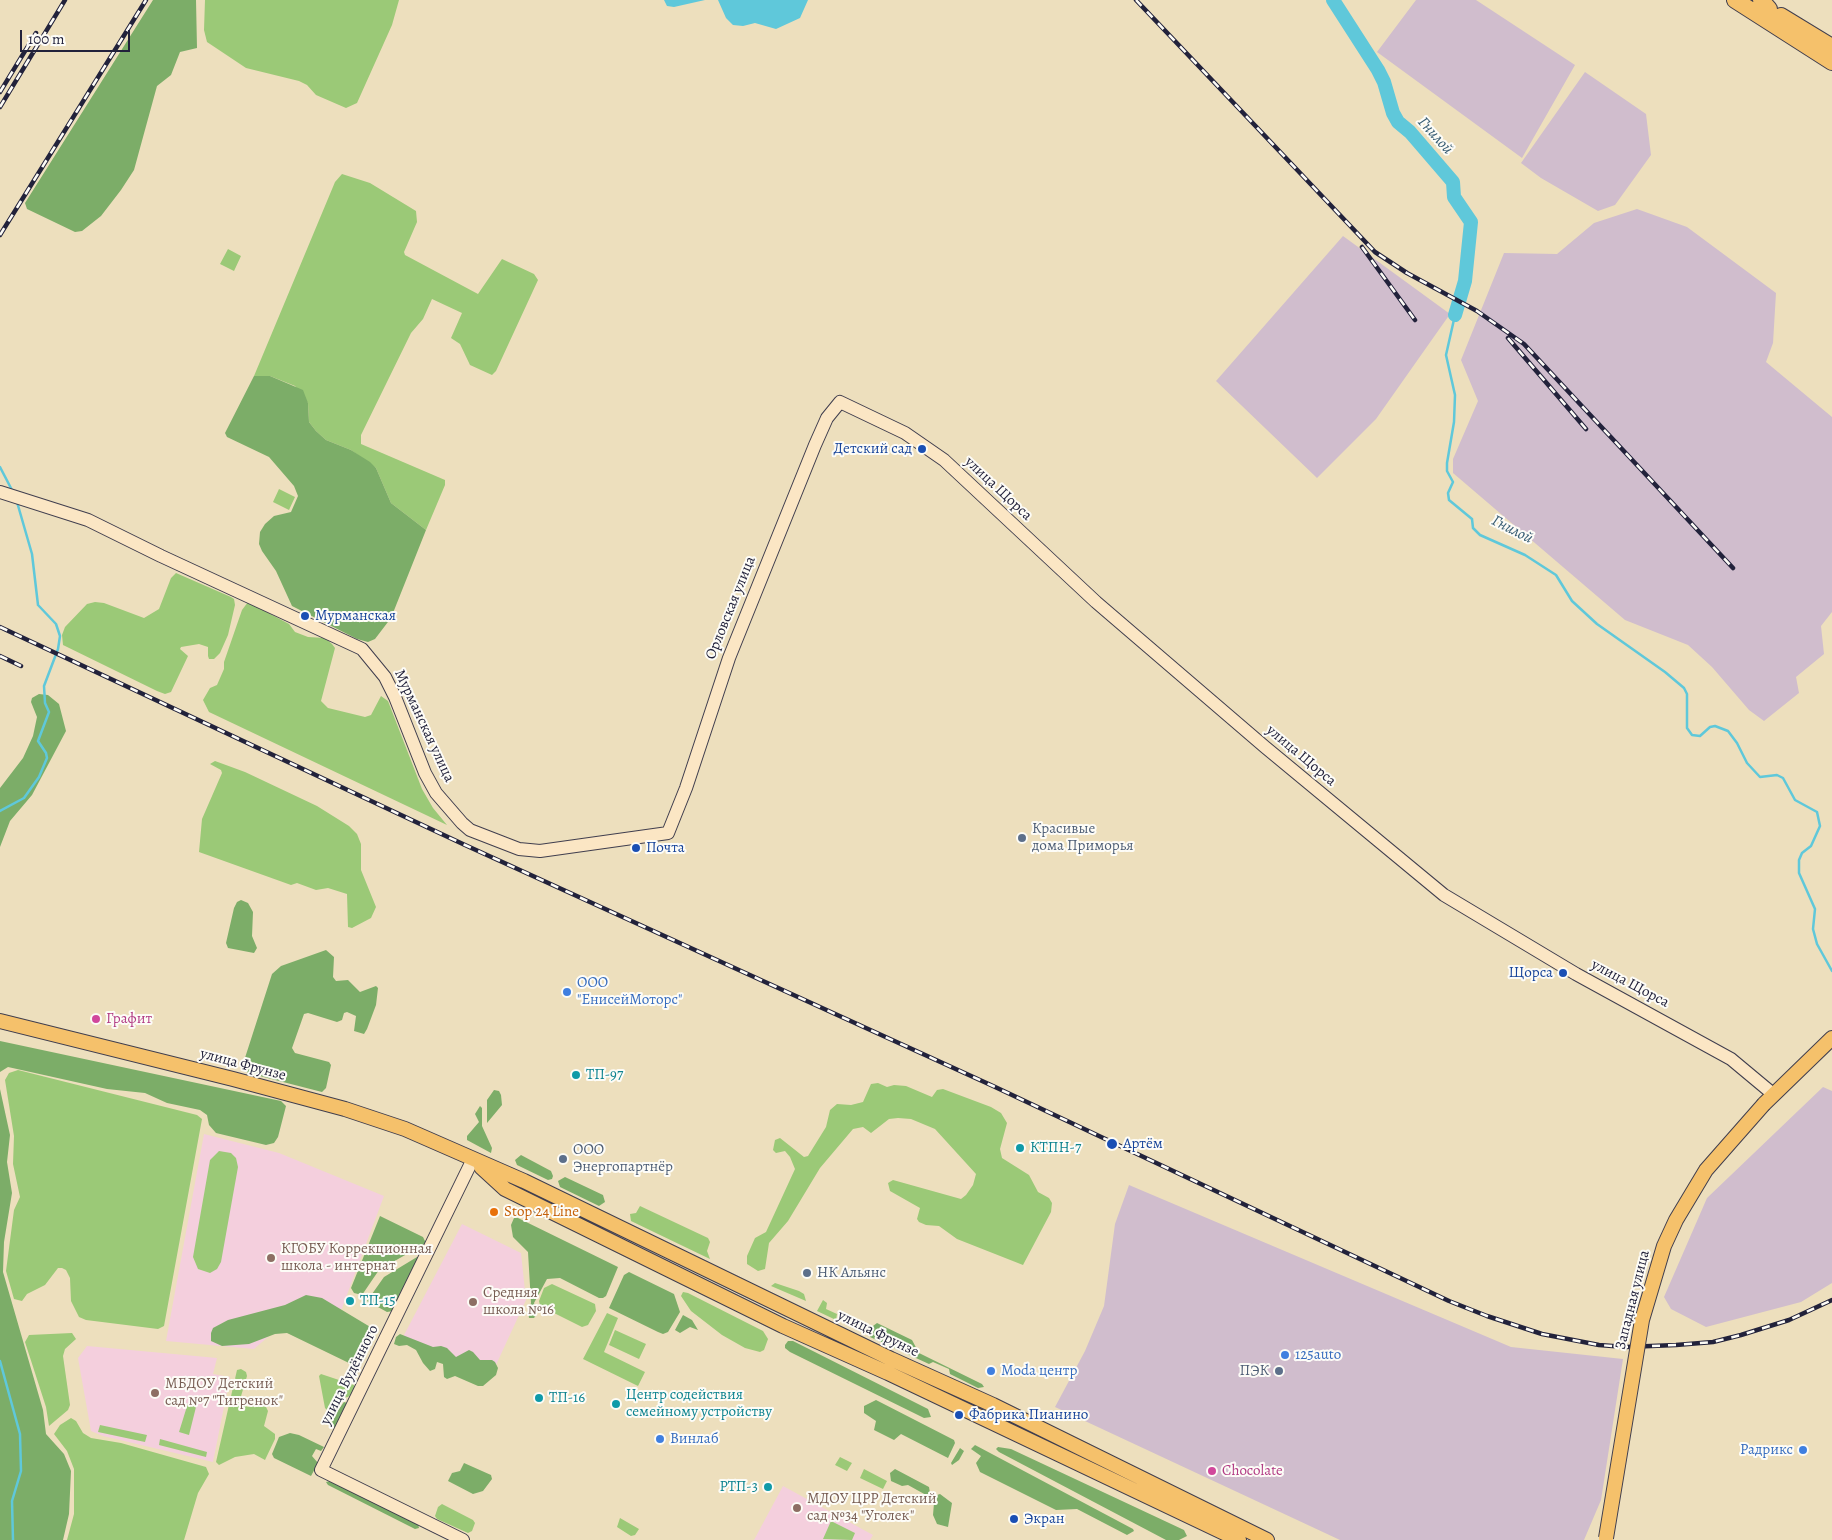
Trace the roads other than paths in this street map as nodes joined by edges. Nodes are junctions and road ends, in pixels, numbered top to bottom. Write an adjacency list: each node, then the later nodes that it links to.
1 (1735, 0): 5 (highway)
2 (1754, 0): 3 (highway)
3 (1765, 4): 4 (highway)
4 (1832, 47)
5 (1832, 62)
6 (840, 402): 8 (main road, Орловская улица); 11 (main road, улица Щорса)
7 (10, 495): 8 (main road, Мурманская улица)
8 (668, 833)
9 (0, 1021): 12 (main road, улица Фрунзе)
10 (1831, 1042): 11 (main road, Западная улица)
11 (1768, 1099): 13 (main road, Западная улица, bridge)
12 (473, 1159): 14 (main road, улица Будённого); 15 (main road, улица Фрунзе); 16 (main road, улица Фрунзе)
13 (1606, 1539)
14 (463, 1540)
15 (1240, 1540)
16 (1267, 1540)

